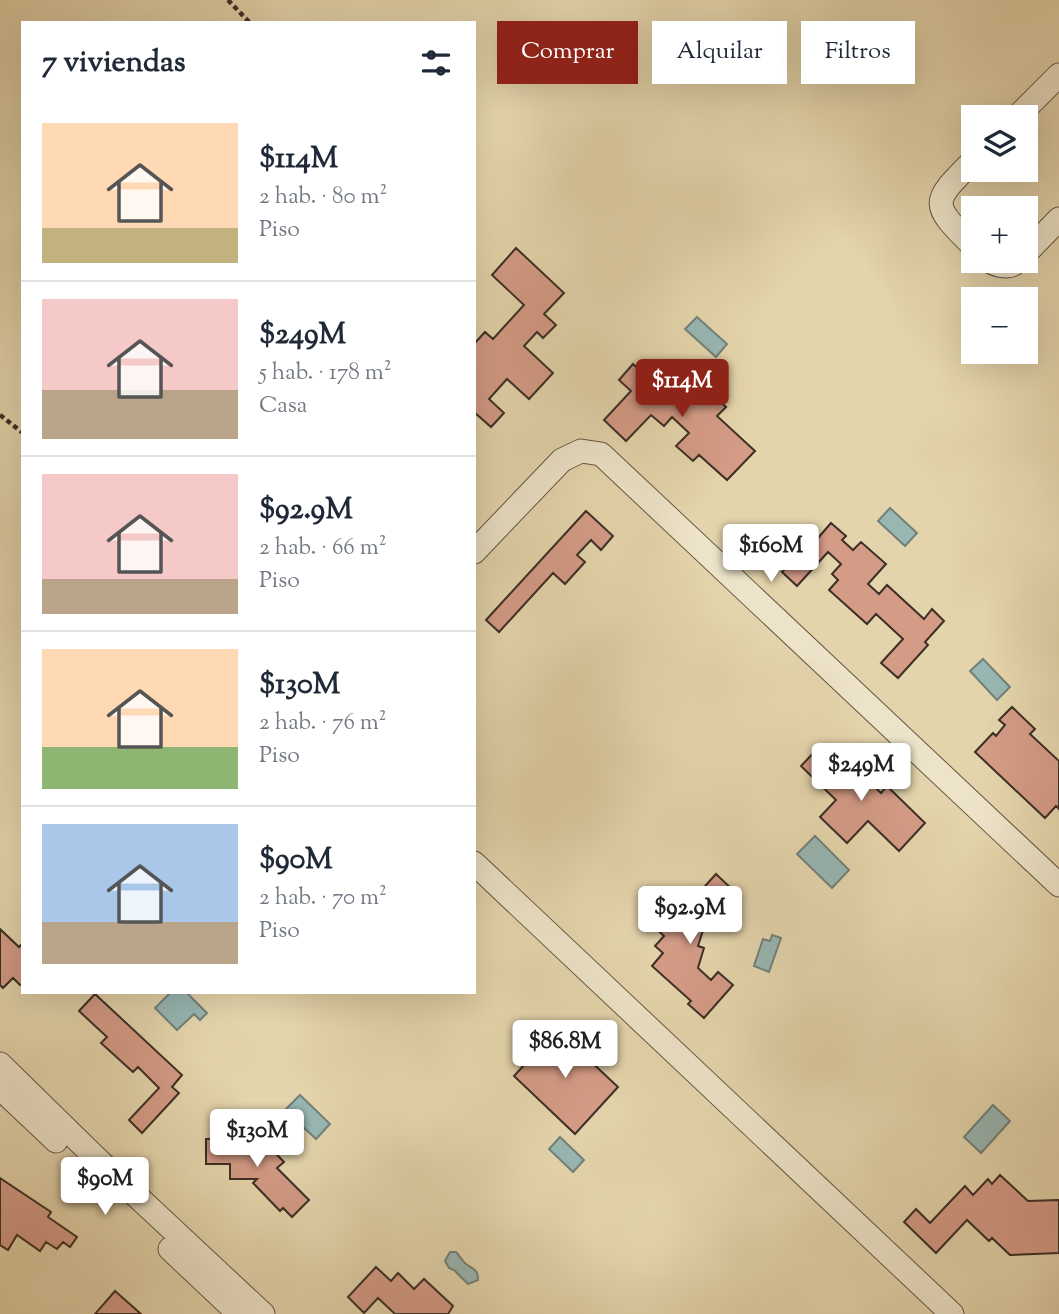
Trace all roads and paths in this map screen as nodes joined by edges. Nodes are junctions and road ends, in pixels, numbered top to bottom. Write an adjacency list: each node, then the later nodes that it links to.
1 (228, 0): 2 (path)
2 (248, 21)
3 (1059, 75): 4 (street)
4 (1029, 105)
5 (961, 173): 7 (street)
6 (1059, 219): 8 (street)
7 (961, 234)
8 (1038, 241)
9 (0, 415): 10 (path)
10 (21, 431)
11 (476, 550): 13 (street)
12 (476, 865): 18 (street)
13 (1059, 885)
14 (0, 1064): 17 (street)
15 (0, 1088): 16 (street)
16 (239, 1314)
17 (263, 1314)
18 (952, 1314)

